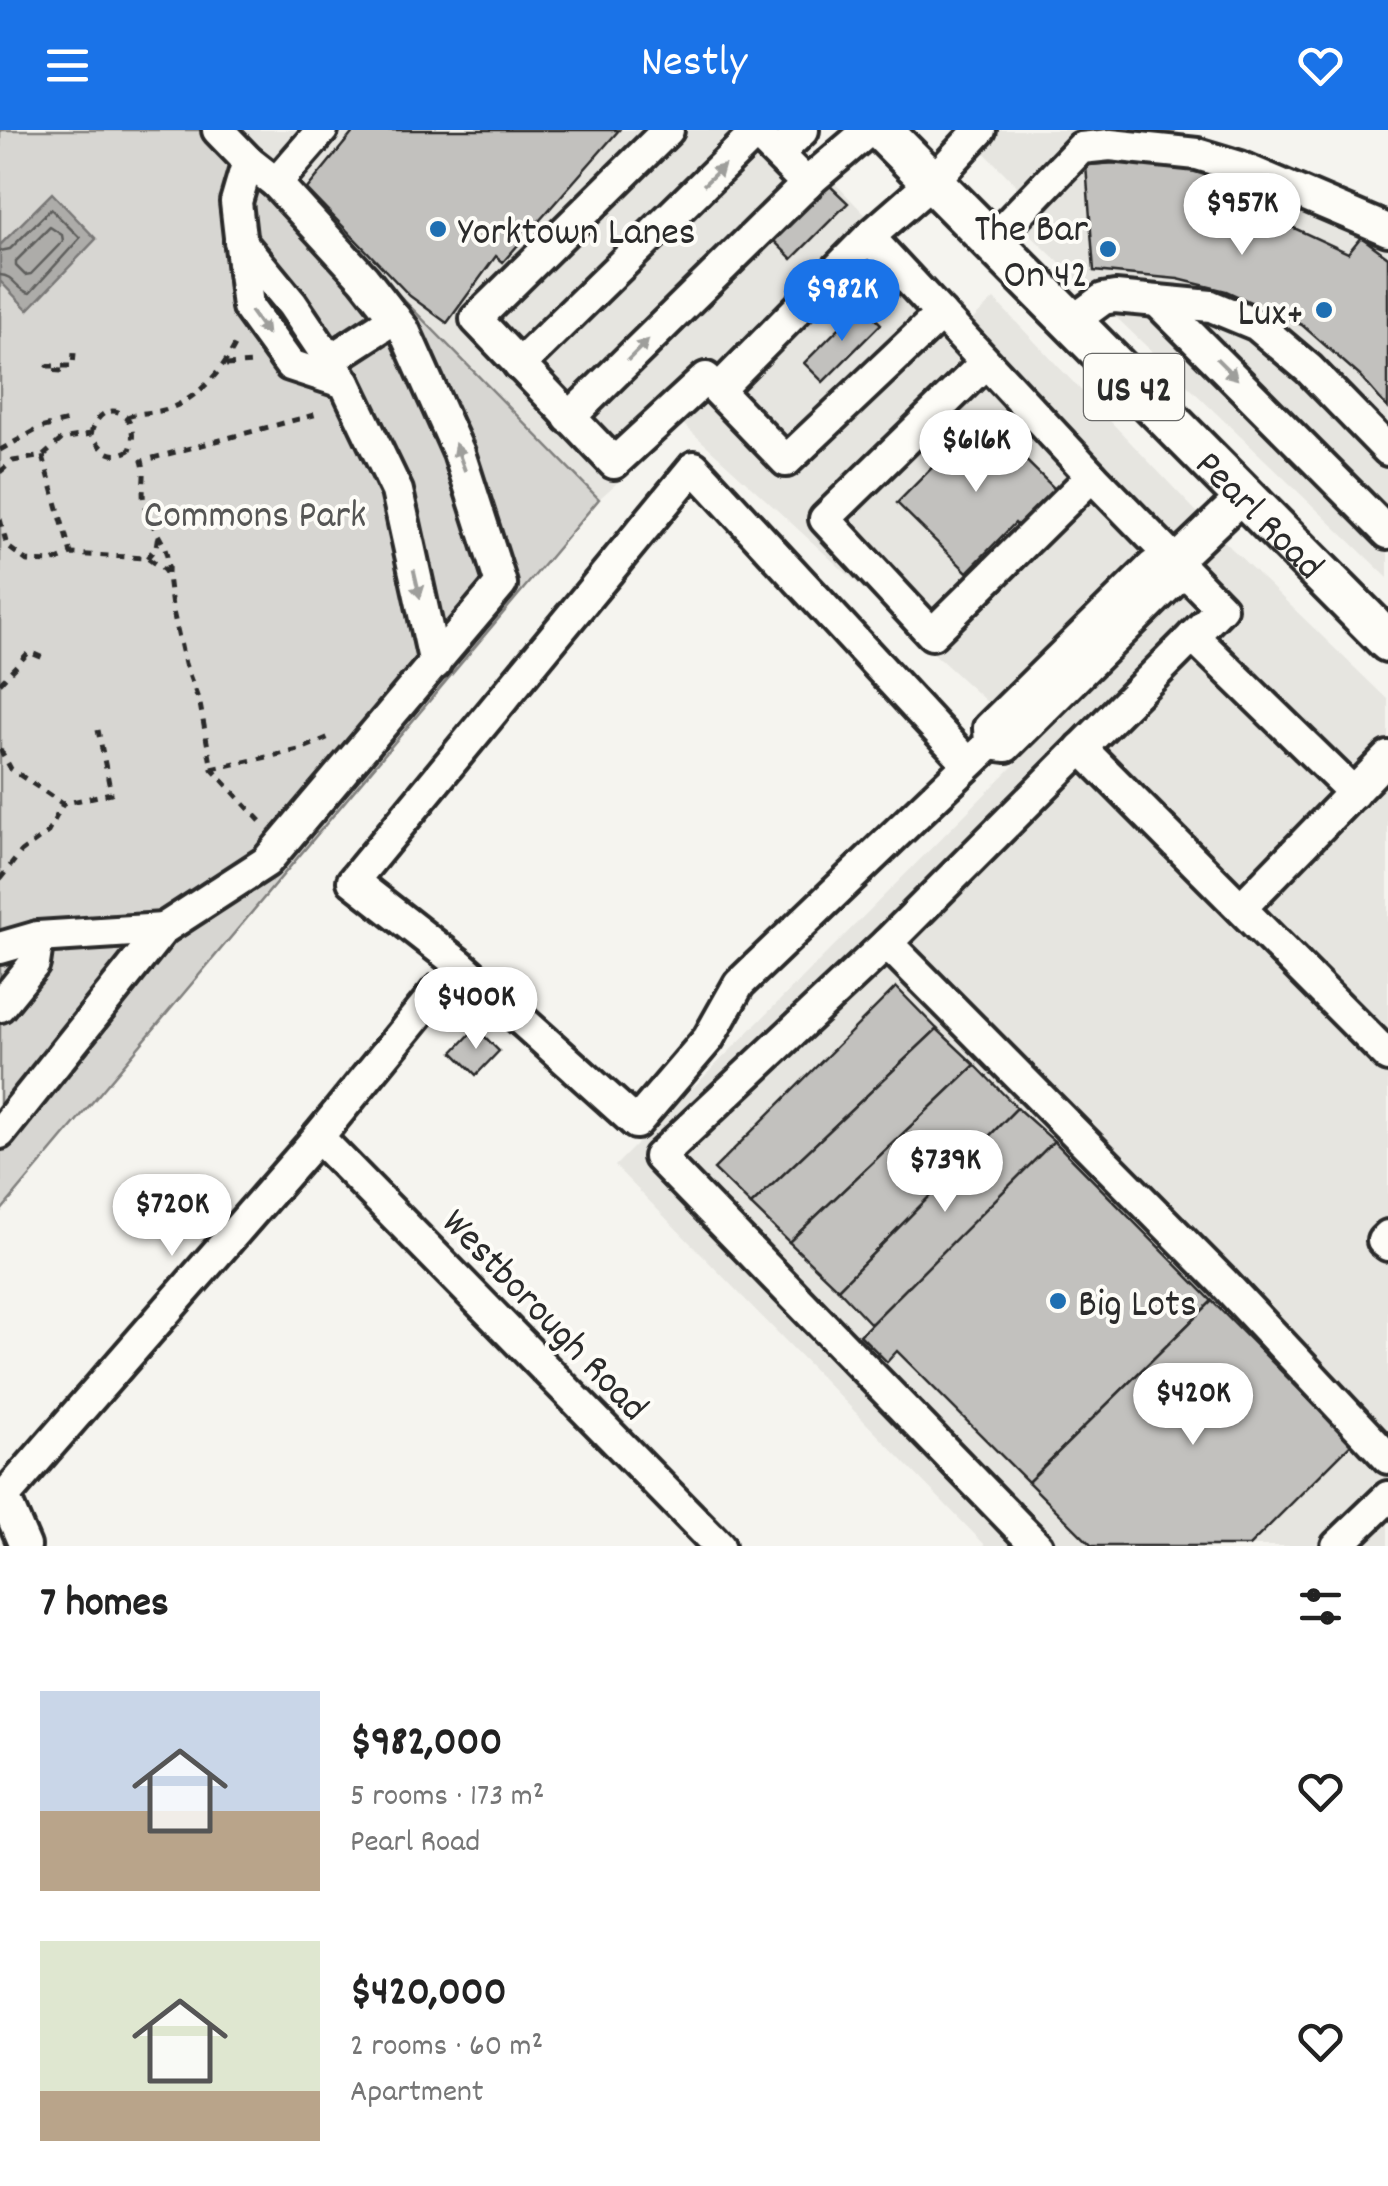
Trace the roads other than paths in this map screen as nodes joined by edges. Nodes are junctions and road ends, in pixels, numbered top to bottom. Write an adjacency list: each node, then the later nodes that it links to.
1 (218, 130): 9 (street)
2 (322, 130): 11 (street)
3 (668, 130): 21 (street)
4 (803, 130): 8 (street)
5 (868, 130): 12 (street)
6 (881, 130): 10 (main road, Pearl Road / US 42)
7 (978, 131): 10 (street)
8 (762, 139): 12 (street); 21 (street, one-way to 8)
9 (248, 161): 11 (street); 22 (street, one-way to 22)
10 (932, 182): 14 (street); 15 (main road, Pearl Road / US 42)
11 (276, 184): 18 (street)
12 (807, 184): 24 (street, one-way to 12)
13 (1388, 230): 15 (street)
14 (869, 237): 17 (street); 23 (street)
15 (991, 242): 19 (main road, Pearl Road / US 42)
16 (1157, 302): 19 (street); 25 (street); 28 (street, one-way to 28)
17 (941, 314): 20 (street); 23 (street)
18 (394, 318): 22 (street); 32 (street, one-way to 18)
19 (1070, 323): 27 (main road, Pearl Road / US 42)
20 (985, 363): 26 (street); 26 (street)
21 (518, 365): 24 (street)
22 (337, 372): 32 (street, one-way to 32)
23 (712, 384): 24 (street)
24 (569, 418)
25 (1388, 450)
26 (1092, 476): 29 (street)
27 (1244, 496): 29 (street); 31 (main road, Pearl Road / US 42)
28 (1388, 533)
29 (1172, 564): 30 (street); 34 (street)
30 (1193, 636): 33 (street); 36 (street)
31 (1388, 641)
32 (436, 664): 38 (street)
33 (1081, 748): 37 (street); 40 (street)
34 (979, 754): 34 (street)
35 (1388, 757): 36 (street)
36 (1354, 793): 37 (street)
37 (1241, 908): 44 (street)
38 (163, 929): 39 (street); 45 (street)
39 (38, 937): 41 (street); 43 (street)
40 (886, 943): 49 (street); 54 (street)
41 (0, 948)
42 (437, 991): 46 (street)
43 (0, 1006)
44 (1388, 1056)
45 (0, 1133)
46 (318, 1137): 50 (street); 53 (street, Westborough Road)
47 (1388, 1236): 48 (street)
48 (1388, 1245)
49 (1388, 1458)
50 (2, 1497): 52 (street)
51 (1388, 1498): 55 (street)
52 (25, 1546)
53 (719, 1546)
54 (1037, 1546)
55 (1337, 1546)

